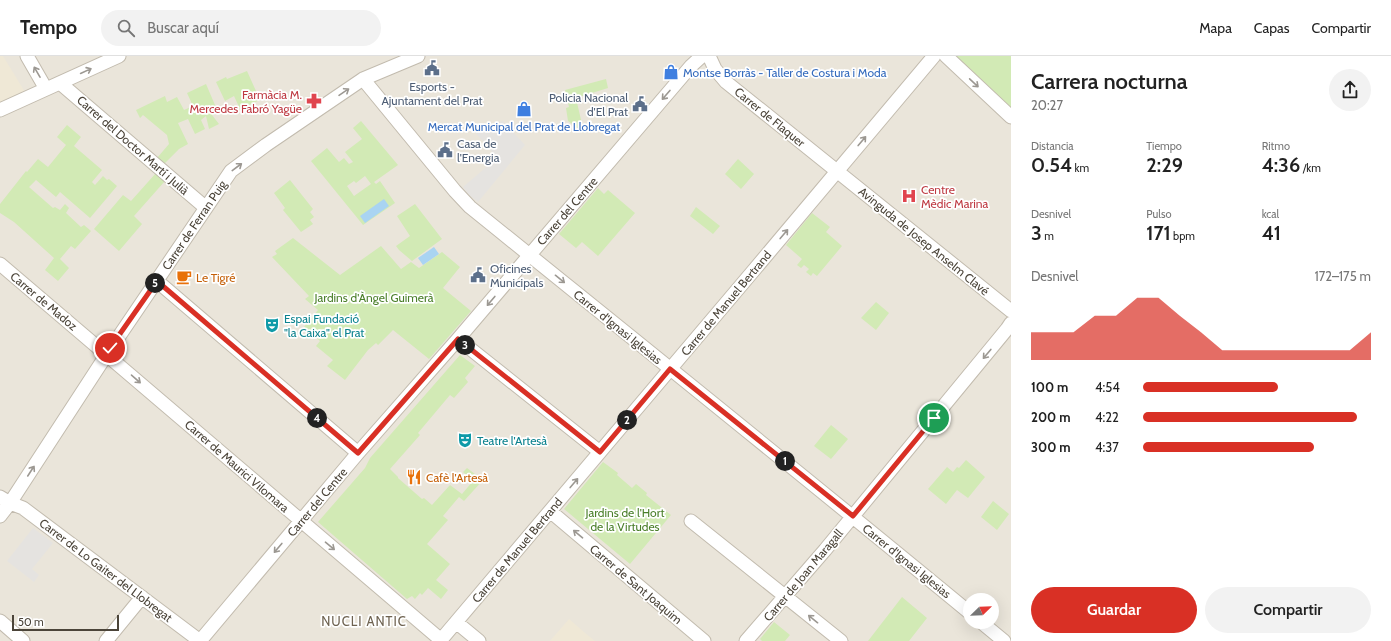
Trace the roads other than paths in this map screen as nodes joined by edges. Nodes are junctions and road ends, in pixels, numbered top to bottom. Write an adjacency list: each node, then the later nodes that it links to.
1 (27, 56): 10 (street, one-way to 1)
2 (119, 56): 9 (street, one-way to 2)
3 (418, 56): 8 (street, Carrer de Ferran Puig)
4 (702, 56): 15 (street, Carrer del Centre, one-way to 15)
5 (710, 56): 13 (street, Carrer de Flaquer)
6 (934, 56): 13 (street, Carrer de Manuel Bertrand, one-way to 6)
7 (946, 56): 12 (street, one-way to 12)
8 (363, 79): 14 (street, Carrer de Ferran Puig, one-way to 8); 15 (street, Carrer d'Ignasi Iglesias)
9 (60, 83): 10 (street); 14 (street, Carrer del Doctor Martí i Julià)
10 (46, 89): 11 (street)
11 (0, 110)
12 (1011, 117)
13 (838, 172): 18 (street, Avinguda de Josep Anselm Clavé); 22 (street, Carrer de Manuel Bertrand, one-way to 13)
14 (206, 208): 17 (street, Carrer de Ferran Puig)
15 (529, 255): 20 (street, Carrer del Centre, one-way to 20); 22 (street, Carrer d'Ignasi Iglesias, one-way to 22)
16 (0, 264): 21 (street, Carrer de Madoz)
17 (157, 281): 21 (street, Carrer de Ferran Puig); 24 (street)
18 (1011, 311)
19 (1011, 323): 28 (street, Carrer de Joan Maragall, one-way to 28)
20 (458, 339): 23 (street); 24 (street, Carrer del Centre)
21 (106, 354): 25 (street, Carrer de Ferran Puig, one-way to 21); 29 (street, Carrer de Maurici Vilomara, one-way to 29)
22 (670, 369): 23 (street, Carrer de Manuel Bertrand); 28 (street, Carrer d'Ignasi Iglesias)
23 (600, 452): 26 (street, Carrer de Manuel Bertrand, one-way to 23)
24 (358, 453): 29 (street, Carrer del Centre)
25 (5, 500): 27 (street, Carrer de Ferran Puig); 32 (street, Carrer de Lo Gaiter del Llobregat)
26 (550, 511): 35 (street, Carrer de Manuel Bertrand); 42 (street, Carrer de Sant Joaquim, one-way to 26)
27 (0, 516)
28 (853, 516): 31 (street, Carrer de Joan Maragall); 33 (street, Carrer d'Ignasi Iglesias)
29 (300, 521): 37 (street, Carrer de Maurici Vilomara, one-way to 37); 40 (street, Carrer del Centre, one-way to 40)
30 (691, 521): 31 (street)
31 (785, 596): 43 (street, Carrer de Joan Maragall); 44 (street, one-way to 31)
32 (142, 597): 39 (street); 40 (street, Carrer de Lo Gaiter del Llobregat)
33 (963, 607)
34 (0, 621): 38 (street)
35 (456, 622): 37 (street, Carrer de Manuel Bertrand); 41 (street)
36 (989, 629): 45 (street)
37 (440, 640)
38 (23, 641)
39 (106, 641)
40 (200, 641)
41 (479, 641)
42 (704, 641)
43 (746, 641)
44 (840, 641)
45 (1004, 641)

